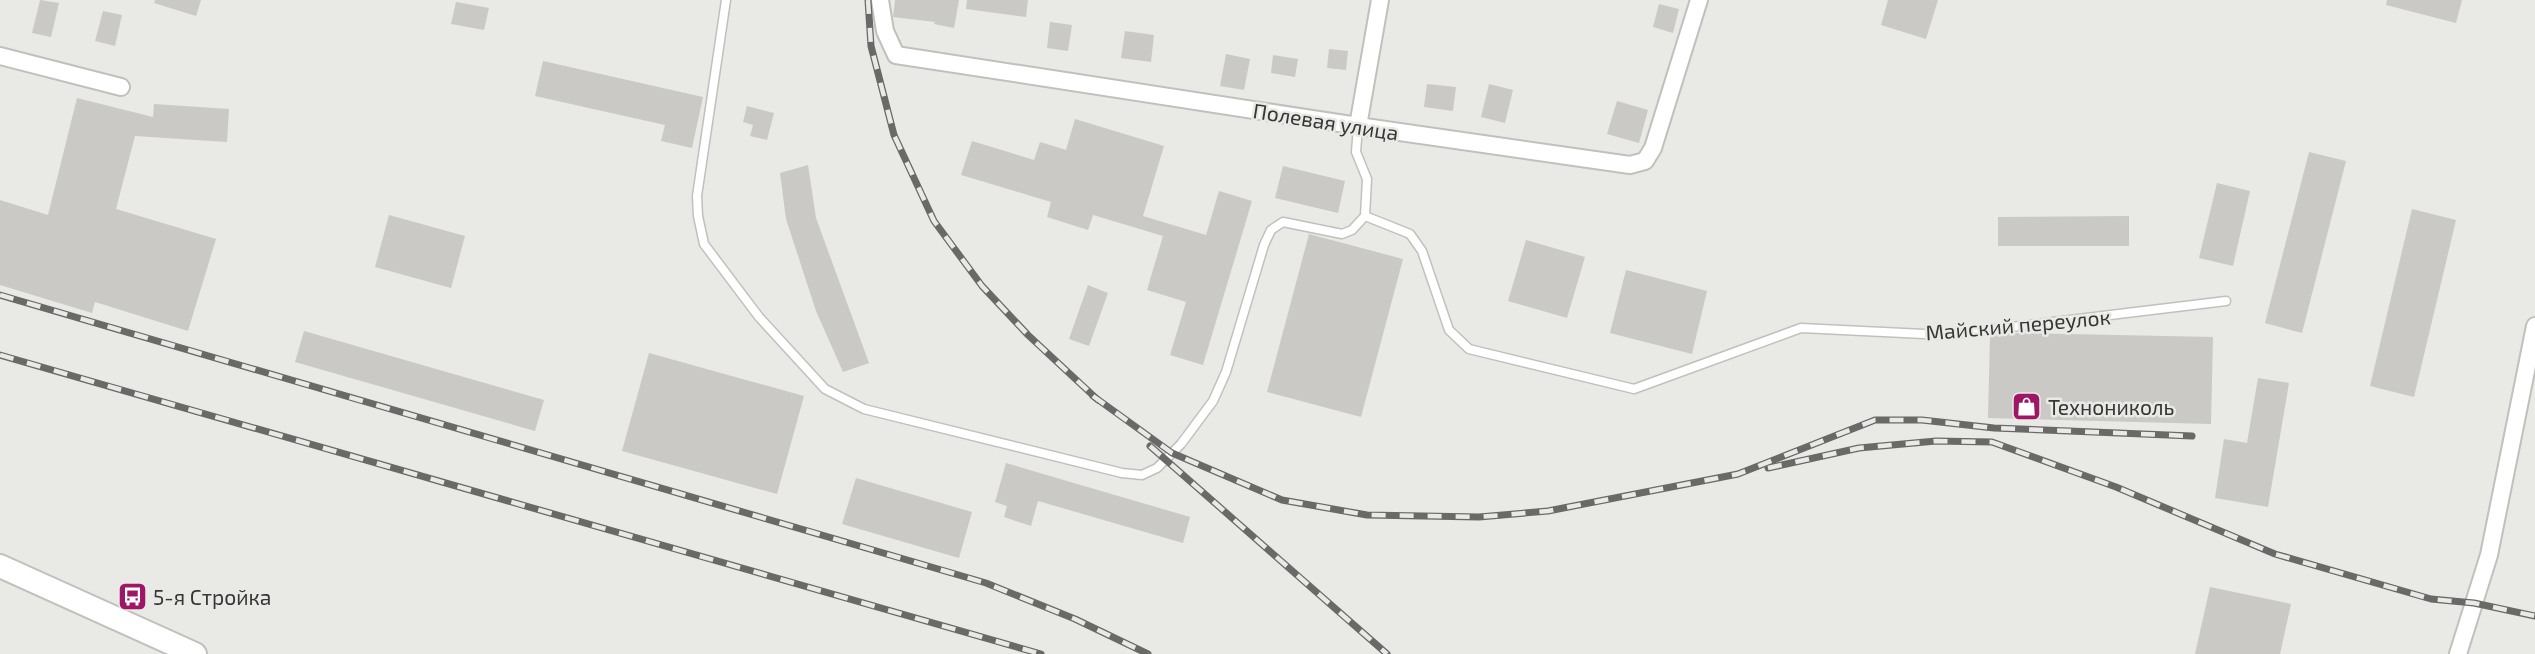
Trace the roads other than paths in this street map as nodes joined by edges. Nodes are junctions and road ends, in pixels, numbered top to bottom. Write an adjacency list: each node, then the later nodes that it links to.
1 (726, 0): 8 (lane)
2 (880, 0): 7 (street, Полевая улица)
3 (1380, 0): 7 (street)
4 (1699, 0): 7 (street, Полевая улица)
5 (0, 56): 6 (street)
6 (121, 87)
7 (1358, 126): 8 (lane)
8 (1365, 216): 9 (lane, Майский переулок)
9 (2226, 301)
10 (2535, 326): 13 (street)
11 (0, 567): 12 (main road)
12 (195, 654)
13 (2458, 654)

